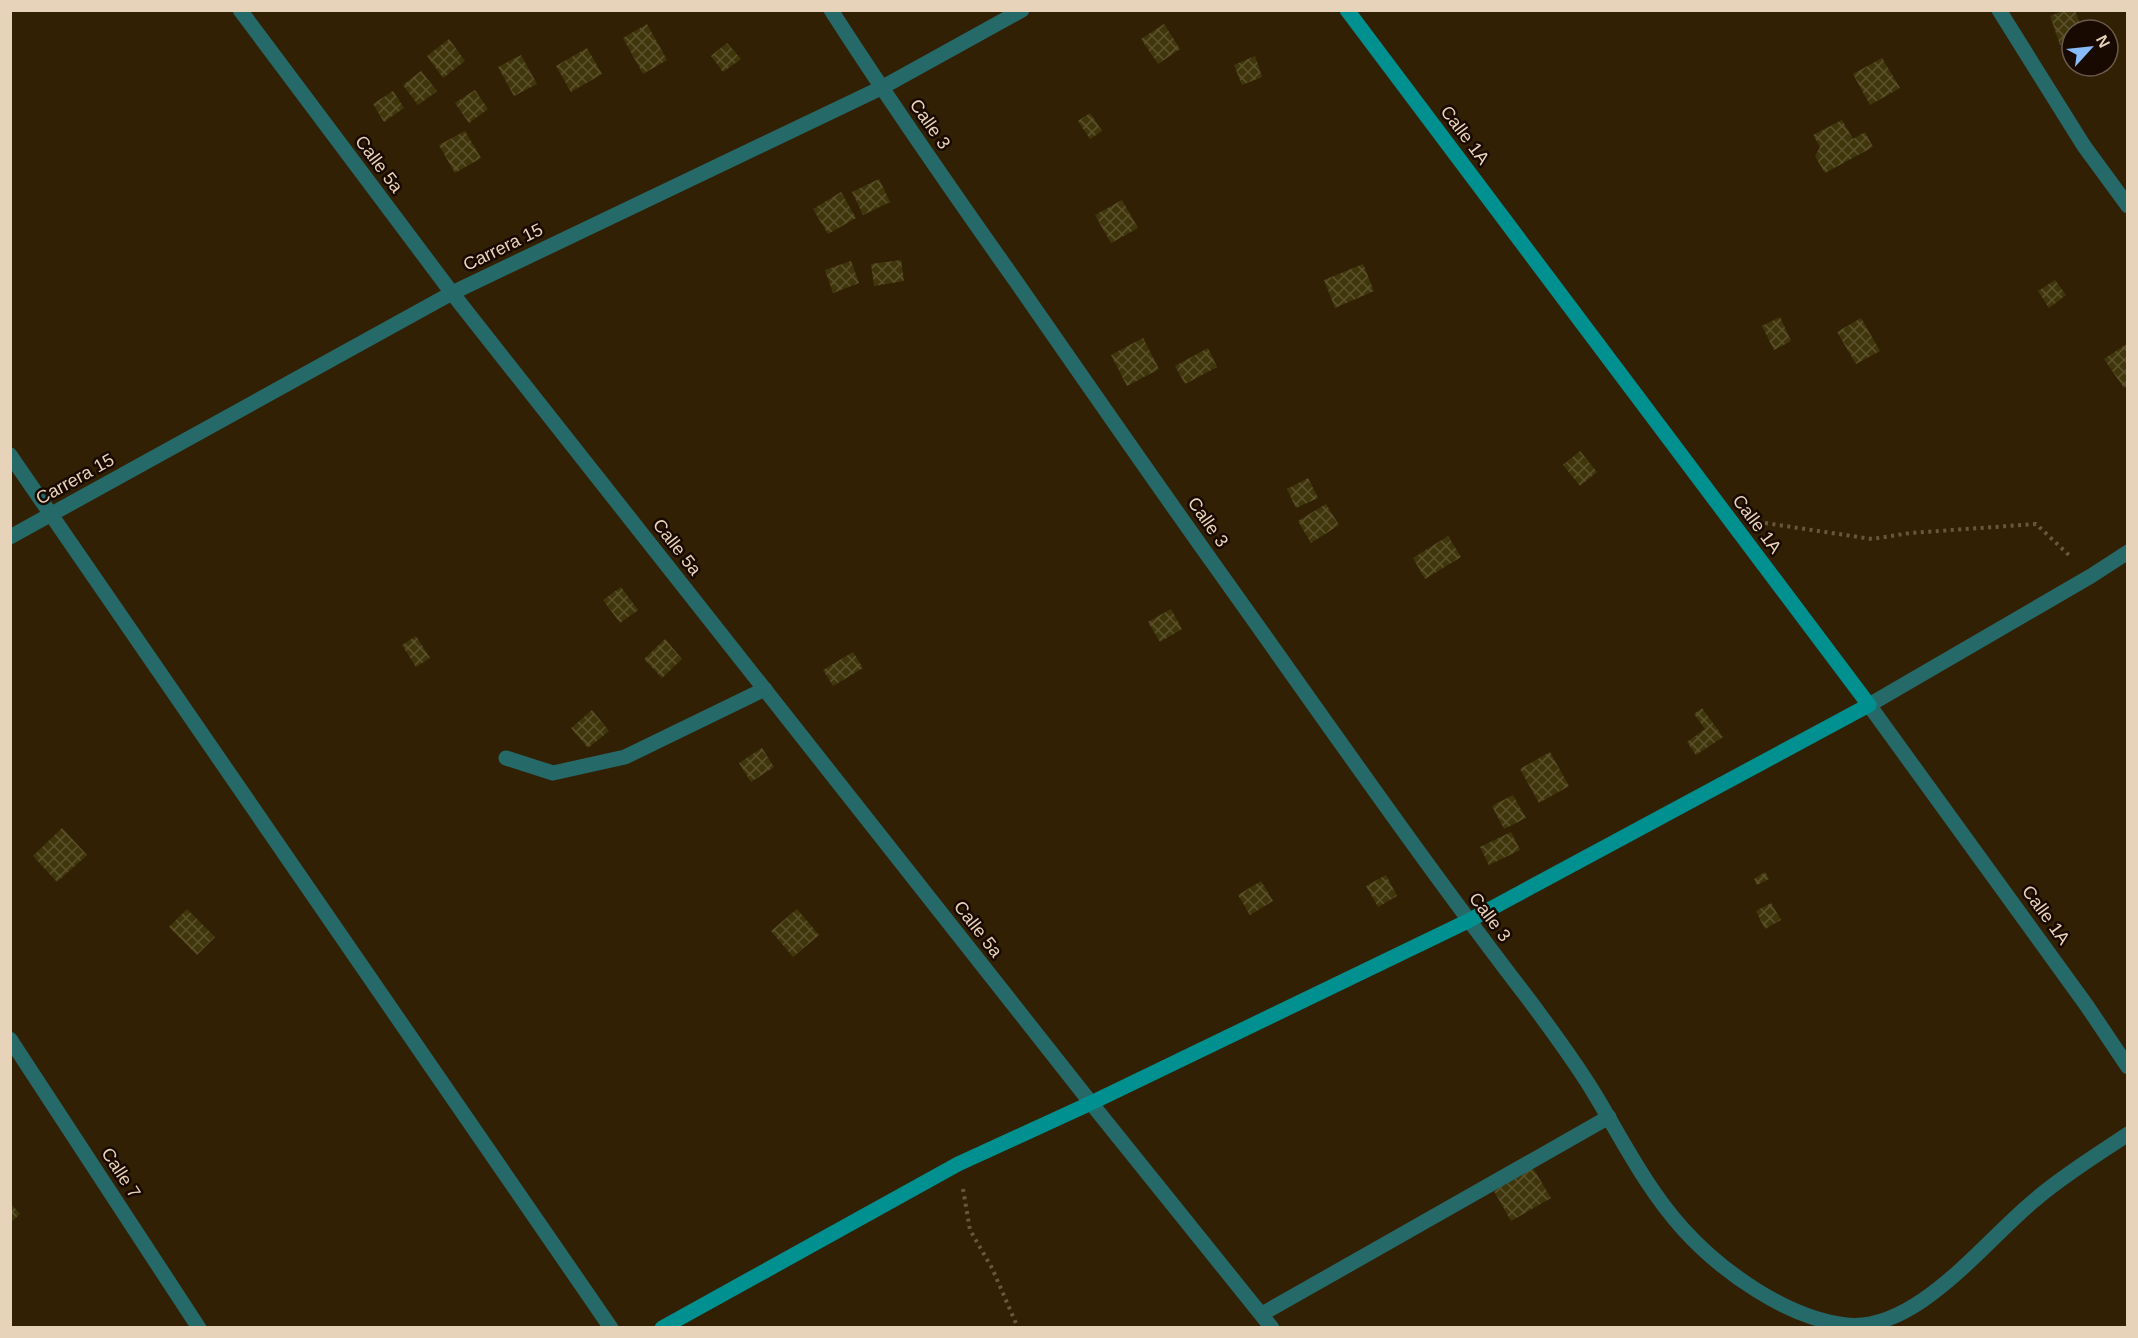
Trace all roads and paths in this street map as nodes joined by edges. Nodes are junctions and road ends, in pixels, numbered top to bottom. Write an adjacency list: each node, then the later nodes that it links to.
1 (240, 10): 8 (street, Calle 5a)
2 (831, 10): 6 (street, Calle 3)
3 (1022, 10): 6 (street, Carrera 15)
4 (1347, 10): 11 (street, Calle 1A)
5 (1999, 10): 7 (street)
6 (881, 88): 8 (street, Carrera 15); 18 (street, Calle 3)
7 (2127, 206)
8 (452, 292): 10 (street, Carrera 15); 15 (street, Calle 5a)
9 (10, 455): 10 (street)
10 (51, 515): 12 (street, Carrera 15); 27 (street)
11 (1728, 517): 14 (path); 16 (street, Calle 1A)
12 (10, 537)
13 (2127, 552): 14 (street)
14 (2091, 576): 16 (street)
15 (765, 689): 17 (street); 21 (street, Calle 5a)
16 (1869, 705): 18 (street); 20 (street, Calle 1A)
17 (506, 758)
18 (1468, 921): 21 (street); 22 (street, Calle 3)
19 (10, 1040): 26 (street, Calle 7)
20 (2127, 1067)
21 (1091, 1103): 24 (street); 25 (street, Calle 5a)
22 (1608, 1117): 23 (street, Calle 3); 25 (street)
23 (2127, 1134)
24 (958, 1164): 28 (street); 29 (path)
25 (1262, 1314): 30 (street, Calle 5a)
26 (199, 1328)
27 (611, 1328)
28 (662, 1328)
29 (1018, 1328)
30 (1272, 1328)

